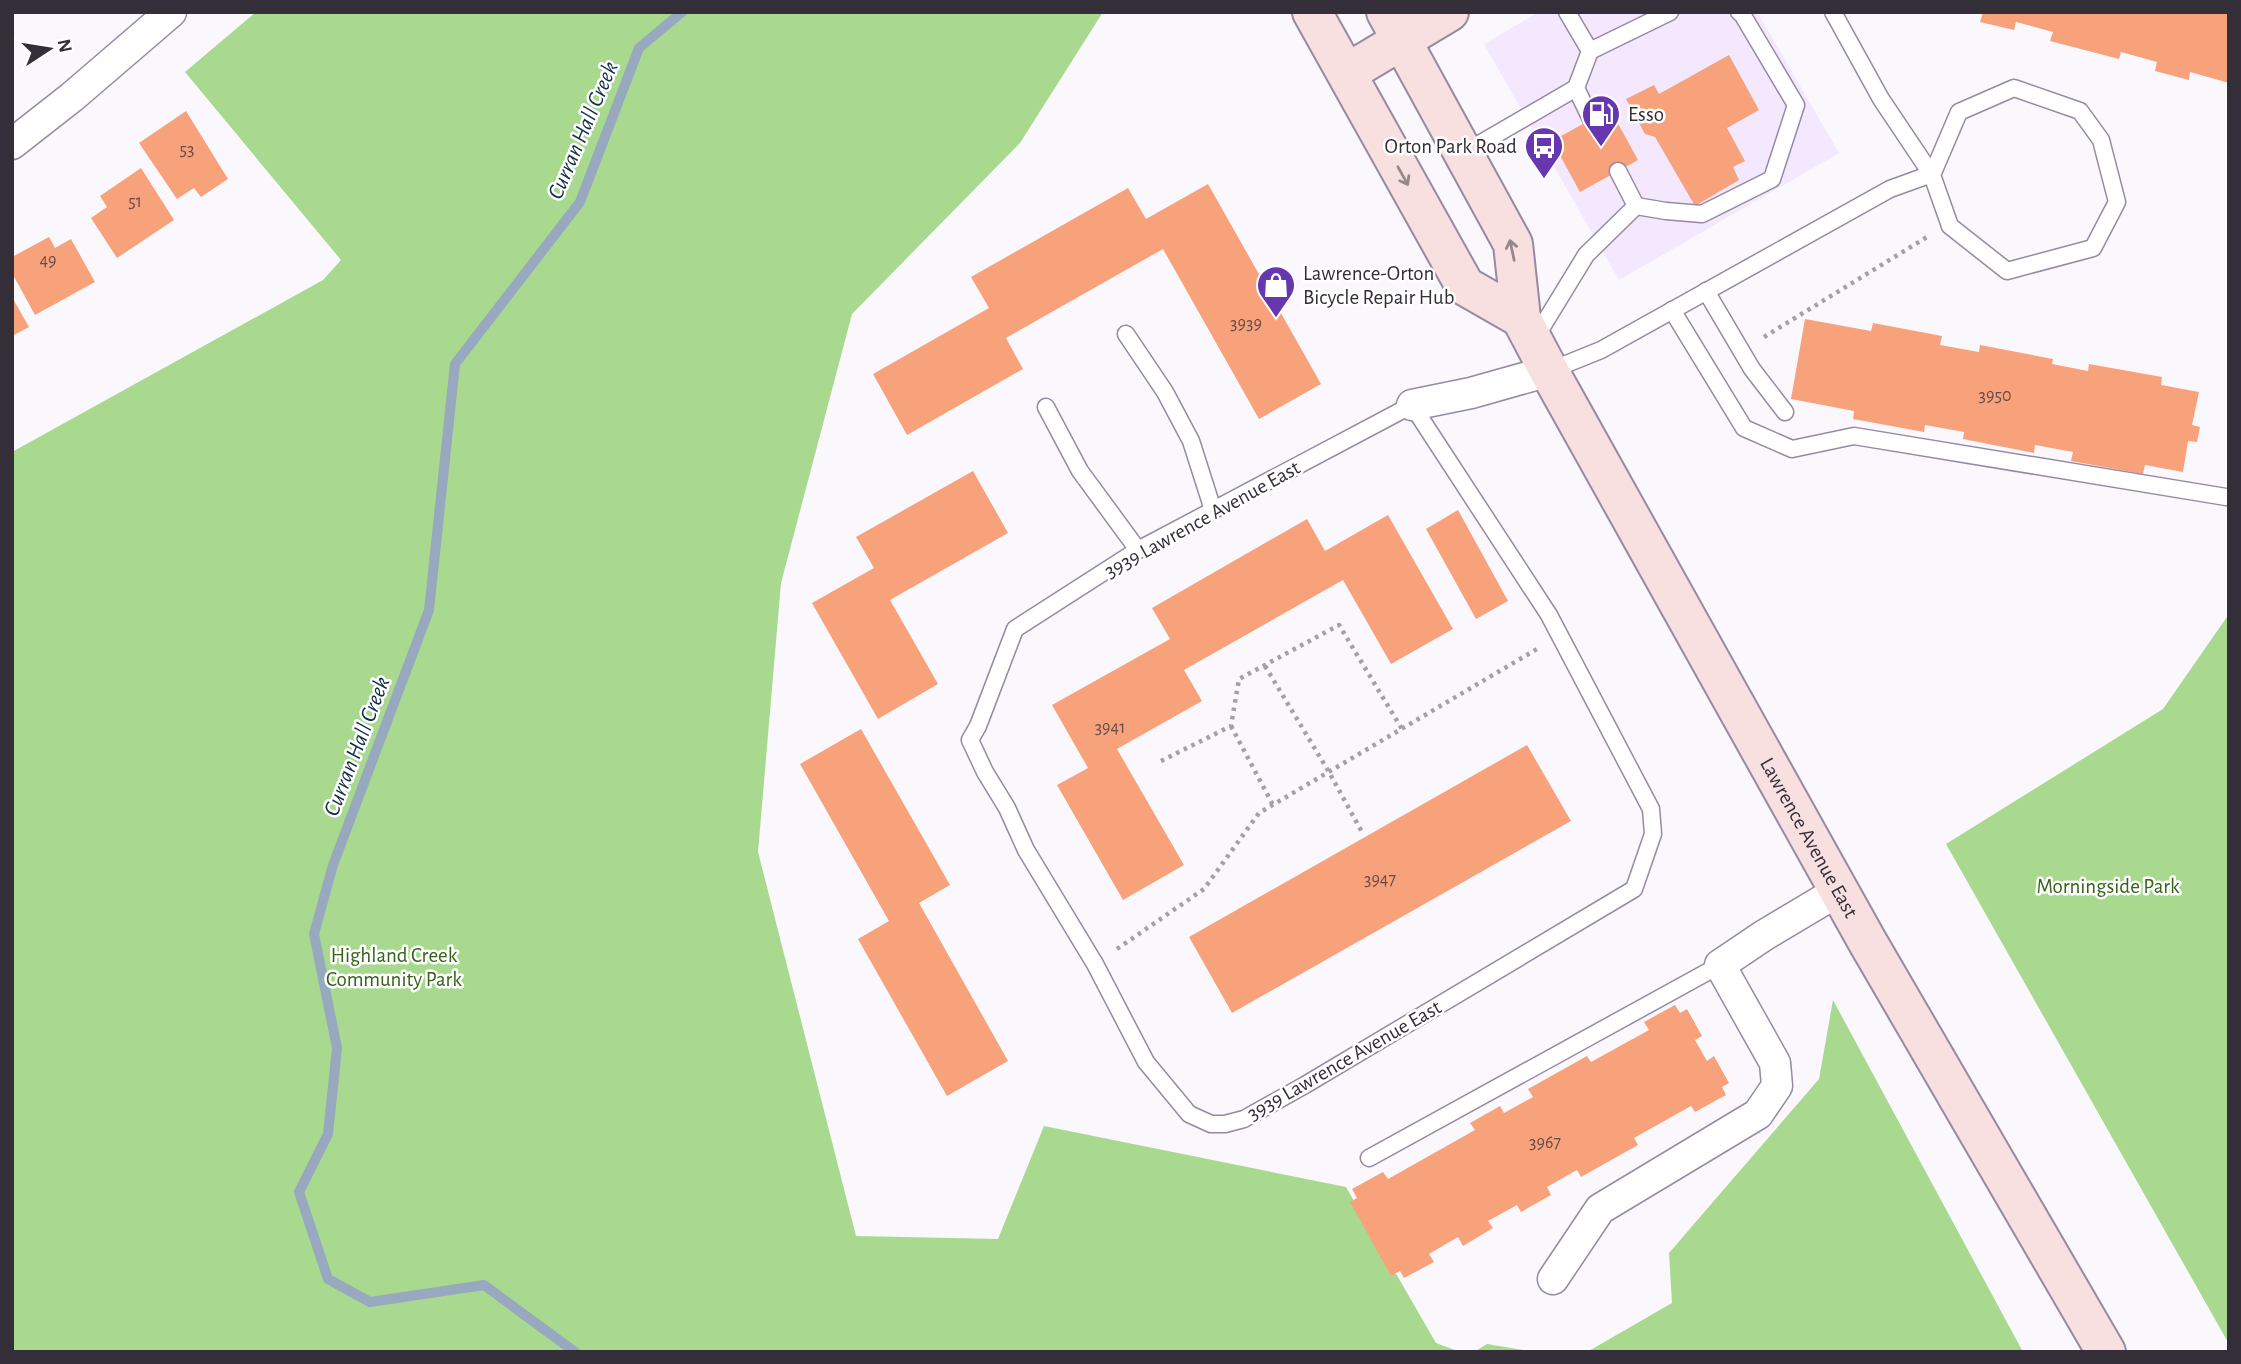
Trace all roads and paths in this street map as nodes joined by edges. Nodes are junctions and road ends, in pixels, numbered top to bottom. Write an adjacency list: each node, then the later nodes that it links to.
1 (171, 12): 13 (street)
2 (1312, 12): 10 (main road)
3 (1449, 12): 8 (main road)
4 (1567, 12): 9 (lane)
5 (1670, 12): 9 (lane)
6 (1740, 12): 17 (lane)
7 (1833, 12): 16 (lane)
8 (1394, 26): 10 (main road); 14 (main road, Lawrence Avenue East)
9 (1590, 51): 11 (lane)
10 (1346, 73): 22 (main road, one-way to 22)
11 (1576, 88): 12 (lane); 14 (lane)
12 (1591, 119)
13 (12, 145)
14 (1464, 153): 22 (main road, Lawrence Avenue East, one-way to 14)
15 (1618, 171): 17 (lane)
16 (1932, 175): 18 (lane); 18 (lane); 19 (lane)
17 (1636, 206): 22 (lane)
18 (1950, 226): 23 (path)
19 (1706, 291): 20 (lane); 23 (lane)
20 (1672, 310): 22 (lane); 27 (lane)
21 (1126, 334): 28 (lane)
22 (1535, 343): 24 (street, 3939 Lawrence Avenue East); 38 (main road, Lawrence Avenue East)
23 (1741, 351): 26 (lane)
24 (1412, 405): 28 (lane, 3939 Lawrence Avenue East); 30 (lane, 3939 Lawrence Avenue East)
25 (1046, 407): 29 (lane)
26 (1785, 412)
27 (2226, 497)
28 (1213, 510): 29 (lane, 3939 Lawrence Avenue East)
29 (1138, 550): 39 (lane, 3939 Lawrence Avenue East)
30 (1559, 636): 33 (path); 39 (lane, 3939 Lawrence Avenue East)
31 (1265, 666): 32 (path); 33 (path); 35 (path)
32 (1231, 726): 34 (path); 36 (path)
33 (1402, 729): 35 (path)
34 (1161, 761)
35 (1329, 772): 36 (path); 37 (path)
36 (1273, 805): 39 (path)
37 (1363, 834)
38 (1840, 890): 40 (street); 43 (main road, Lawrence Avenue East)
39 (1095, 964)
40 (1720, 965): 41 (lane); 42 (street)
41 (1369, 1158)
42 (1553, 1279)
43 (2106, 1352)

